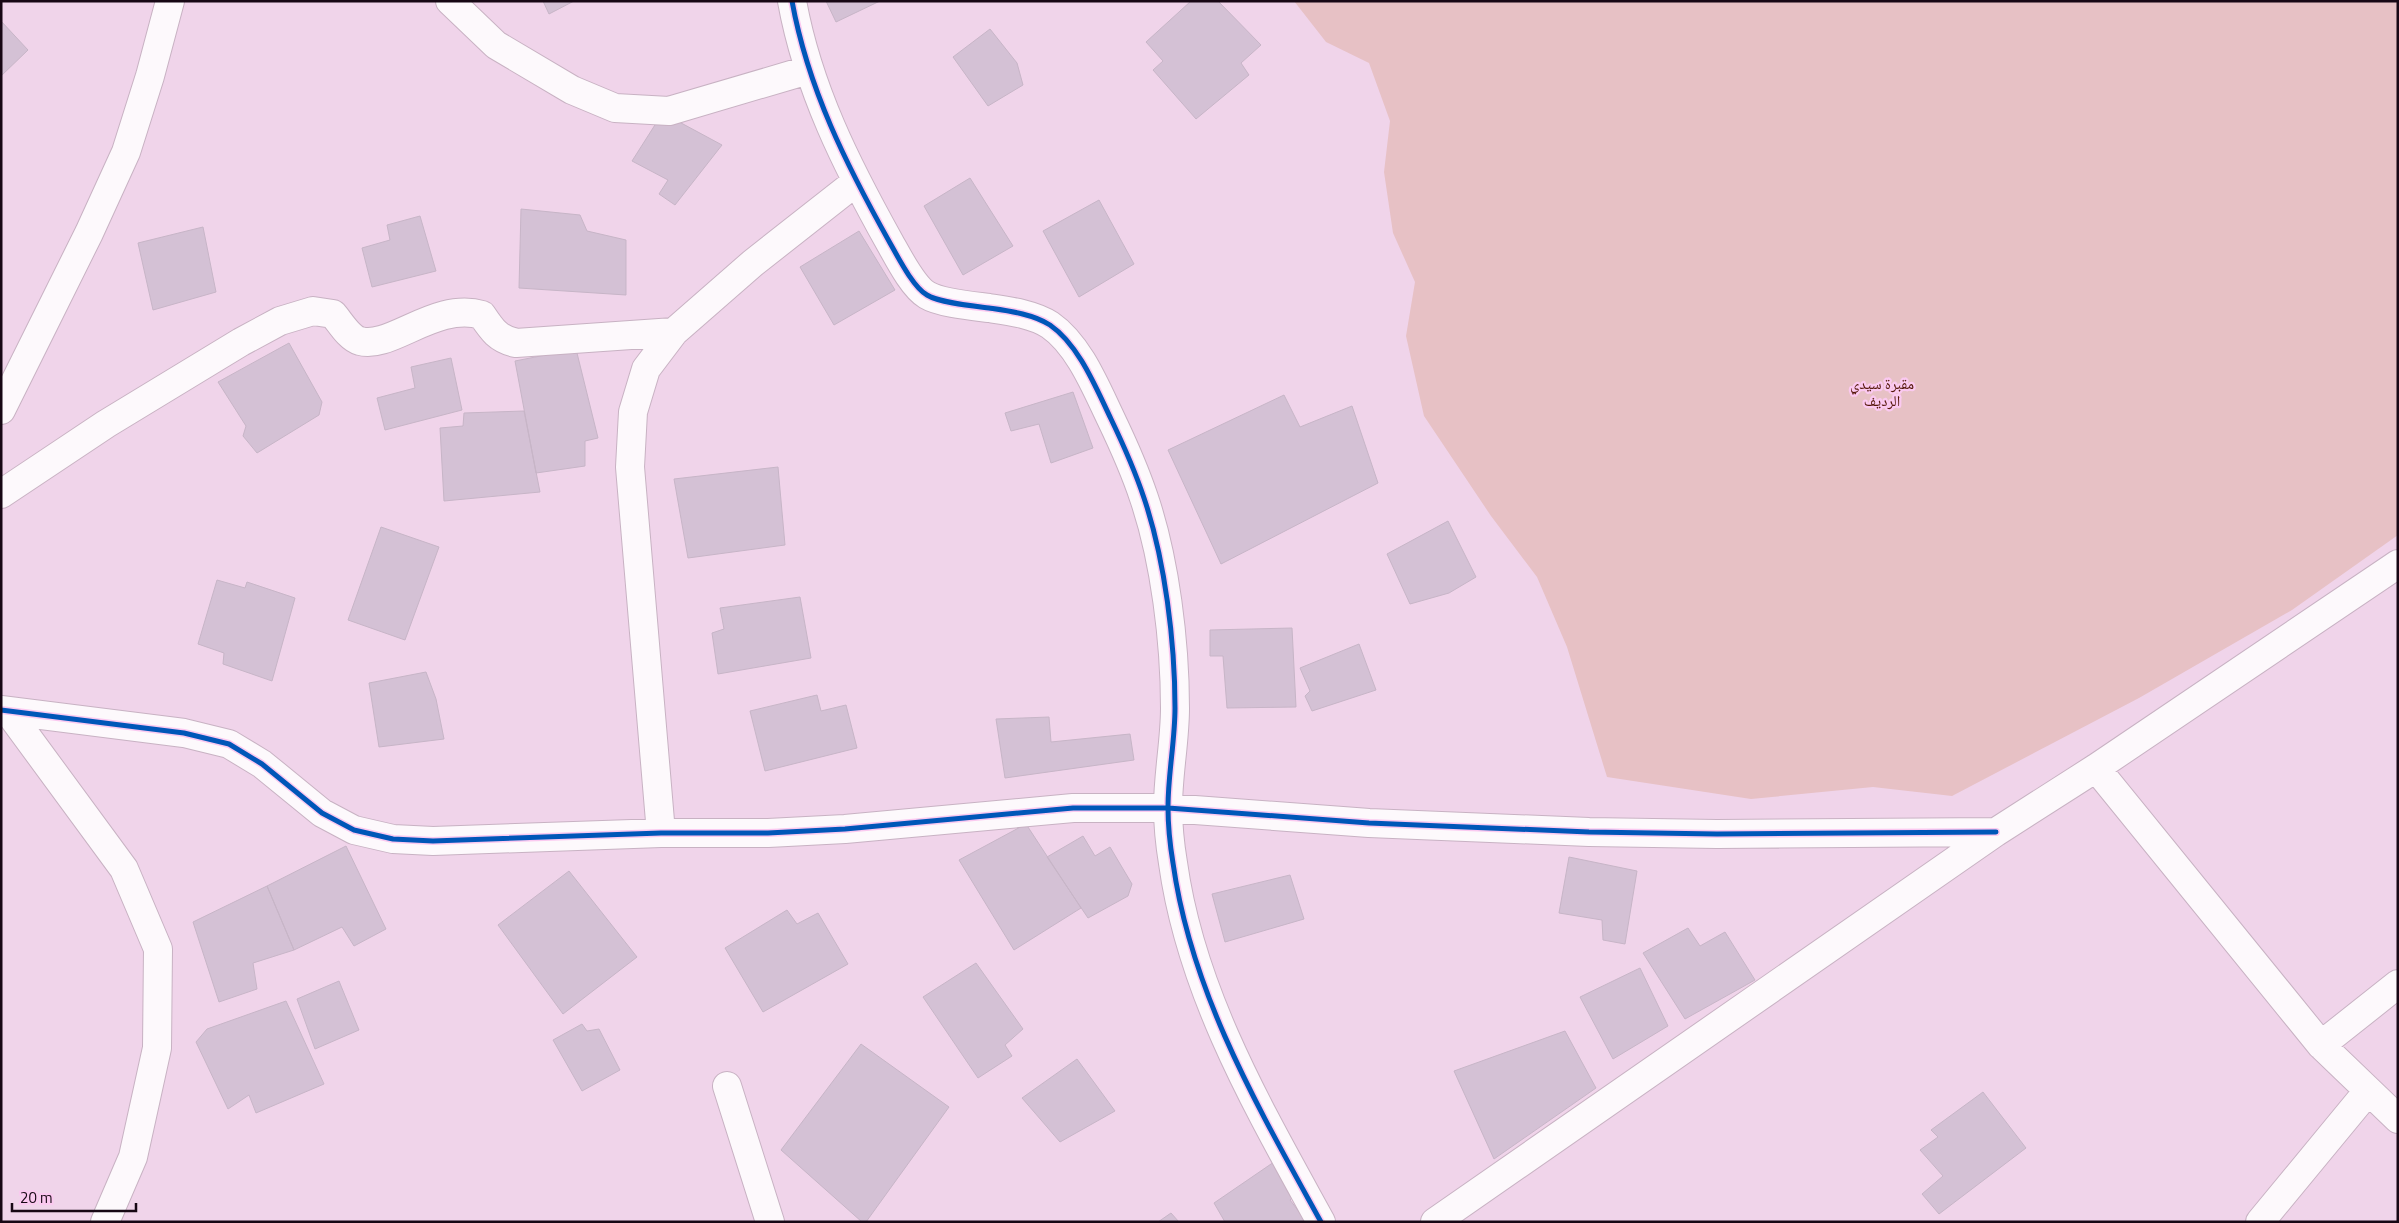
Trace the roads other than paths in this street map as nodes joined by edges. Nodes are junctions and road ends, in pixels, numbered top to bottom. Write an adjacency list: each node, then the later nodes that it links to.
1 (170, 1): 7 (street)
2 (450, 1): 4 (street)
3 (792, 1): 4 (street)
4 (808, 70): 5 (street)
5 (856, 182): 6 (street); 12 (street)
6 (674, 332): 8 (street); 14 (street)
7 (1, 410)
8 (1, 494)
9 (2398, 564): 11 (street)
10 (5, 711): 14 (street); 20 (street)
11 (2096, 768): 13 (street); 16 (street)
12 (1168, 808): 13 (street); 14 (street); 22 (street)
13 (1996, 832): 23 (street)
14 (661, 833)
15 (2398, 984): 16 (street)
16 (2321, 1045): 18 (street)
17 (727, 1086): 21 (street)
18 (2368, 1090): 19 (street); 24 (street)
19 (2398, 1119)
20 (105, 1222)
21 (770, 1222)
22 (1321, 1222)
23 (1435, 1222)
24 (2260, 1222)

